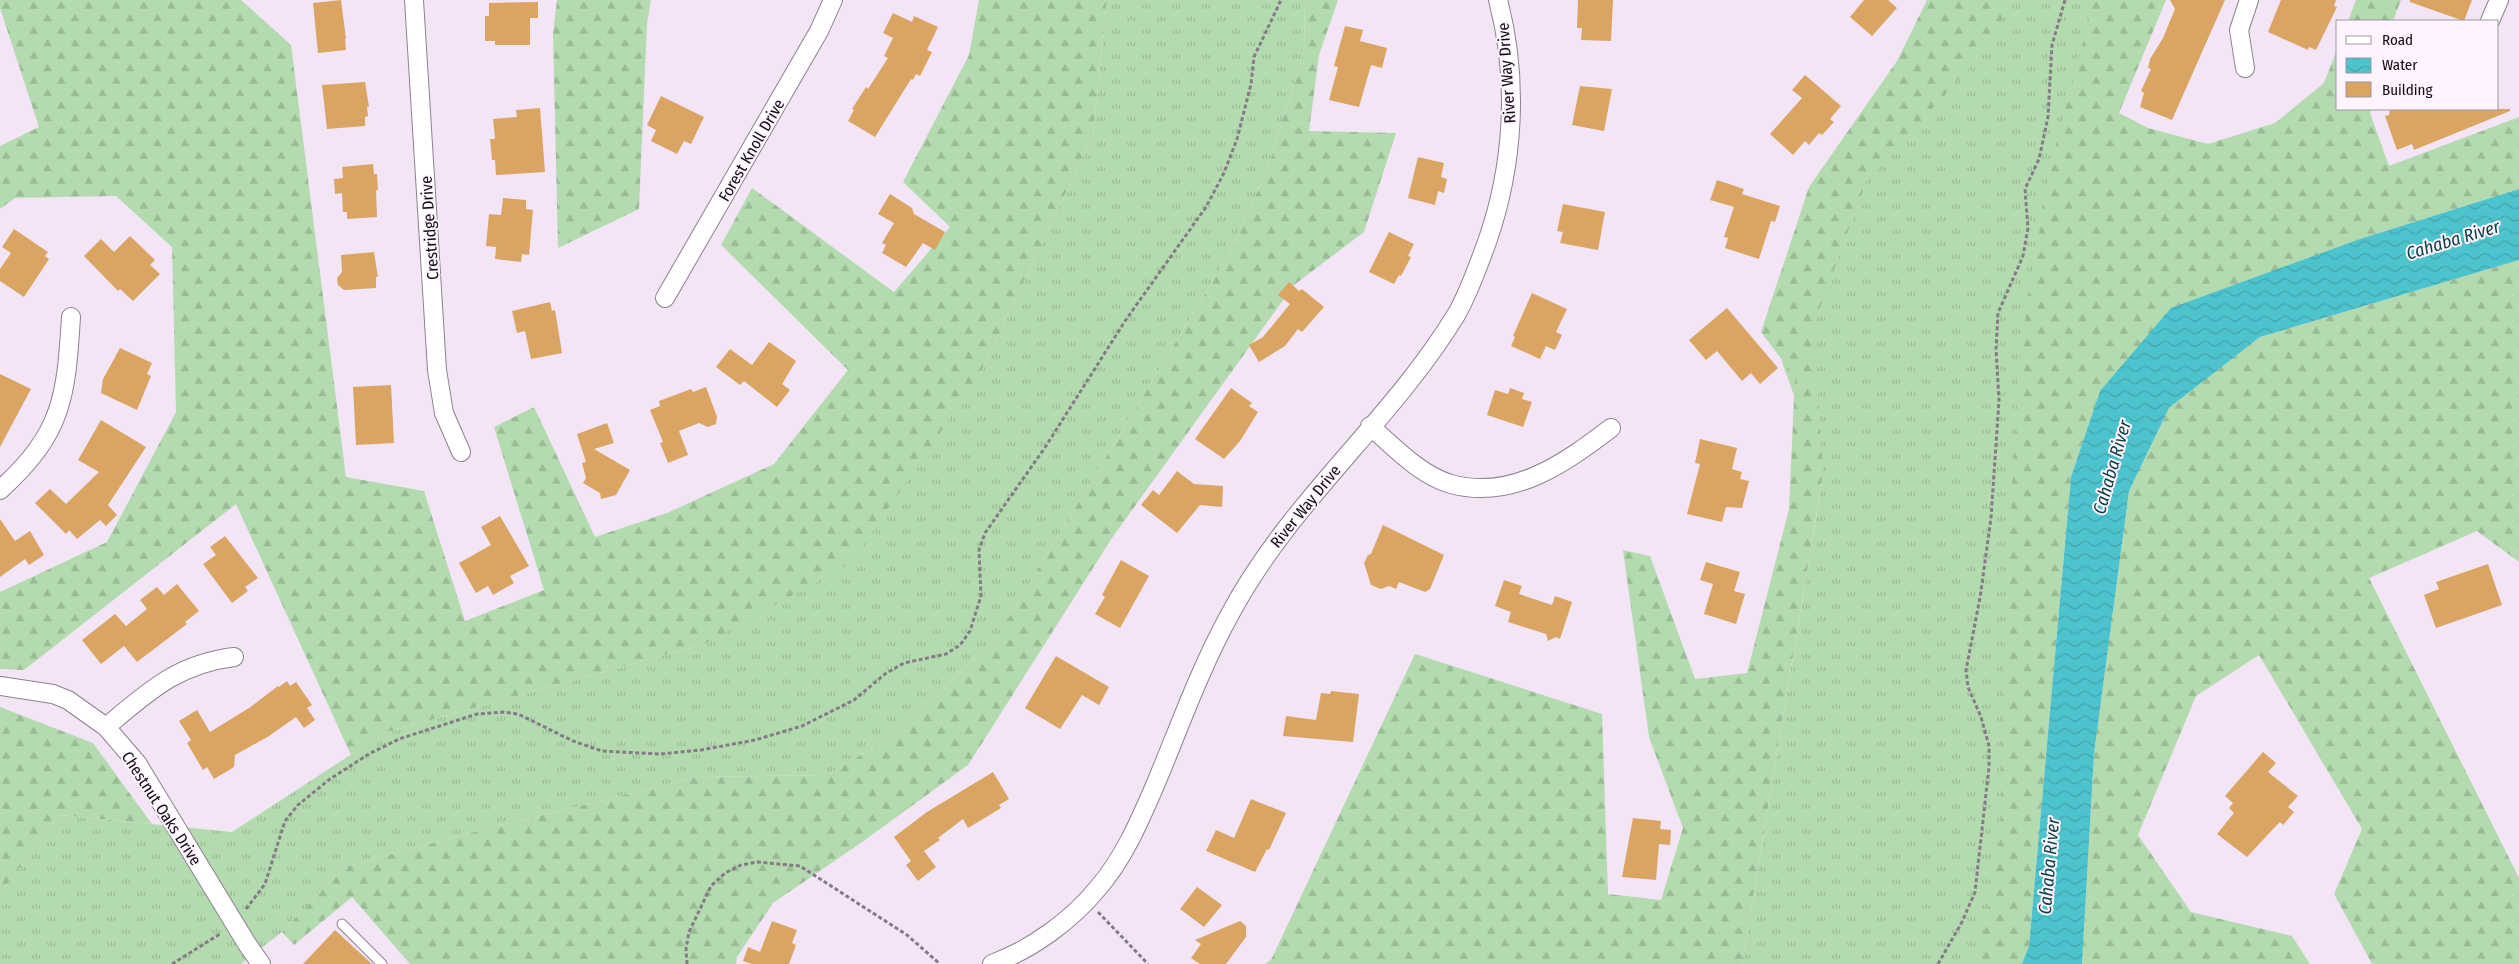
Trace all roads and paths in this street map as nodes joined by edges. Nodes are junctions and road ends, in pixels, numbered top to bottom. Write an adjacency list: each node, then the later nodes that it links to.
1 (414, 0): 14 (street, Crestridge Drive)
2 (832, 0): 10 (street, Forest Knoll Drive)
3 (1281, 0): 20 (path)
4 (1498, 0): 12 (street, River Way Drive)
5 (2066, 0): 29 (path)
6 (2249, 0): 9 (street)
7 (2498, 0): 8 (street)
8 (2490, 20)
9 (2245, 68)
10 (665, 298)
11 (71, 316): 15 (street)
12 (1370, 426): 13 (street); 19 (street, River Way Drive)
13 (1611, 428)
14 (461, 452)
15 (0, 490)
16 (234, 657): 18 (street)
17 (0, 686): 18 (street, Chestnut Oaks Drive)
18 (106, 727): 20 (street, Chestnut Oaks Drive)
19 (1087, 901): 27 (street, River Way Drive); 28 (path)
20 (234, 924): 22 (path); 23 (street, Chestnut Oaks Drive)
21 (342, 924): 24 (lane)
22 (172, 964)
23 (261, 964)
24 (382, 964)
25 (687, 964): 26 (path)
26 (940, 964)
27 (992, 964)
28 (1148, 964)
29 (1938, 964)

